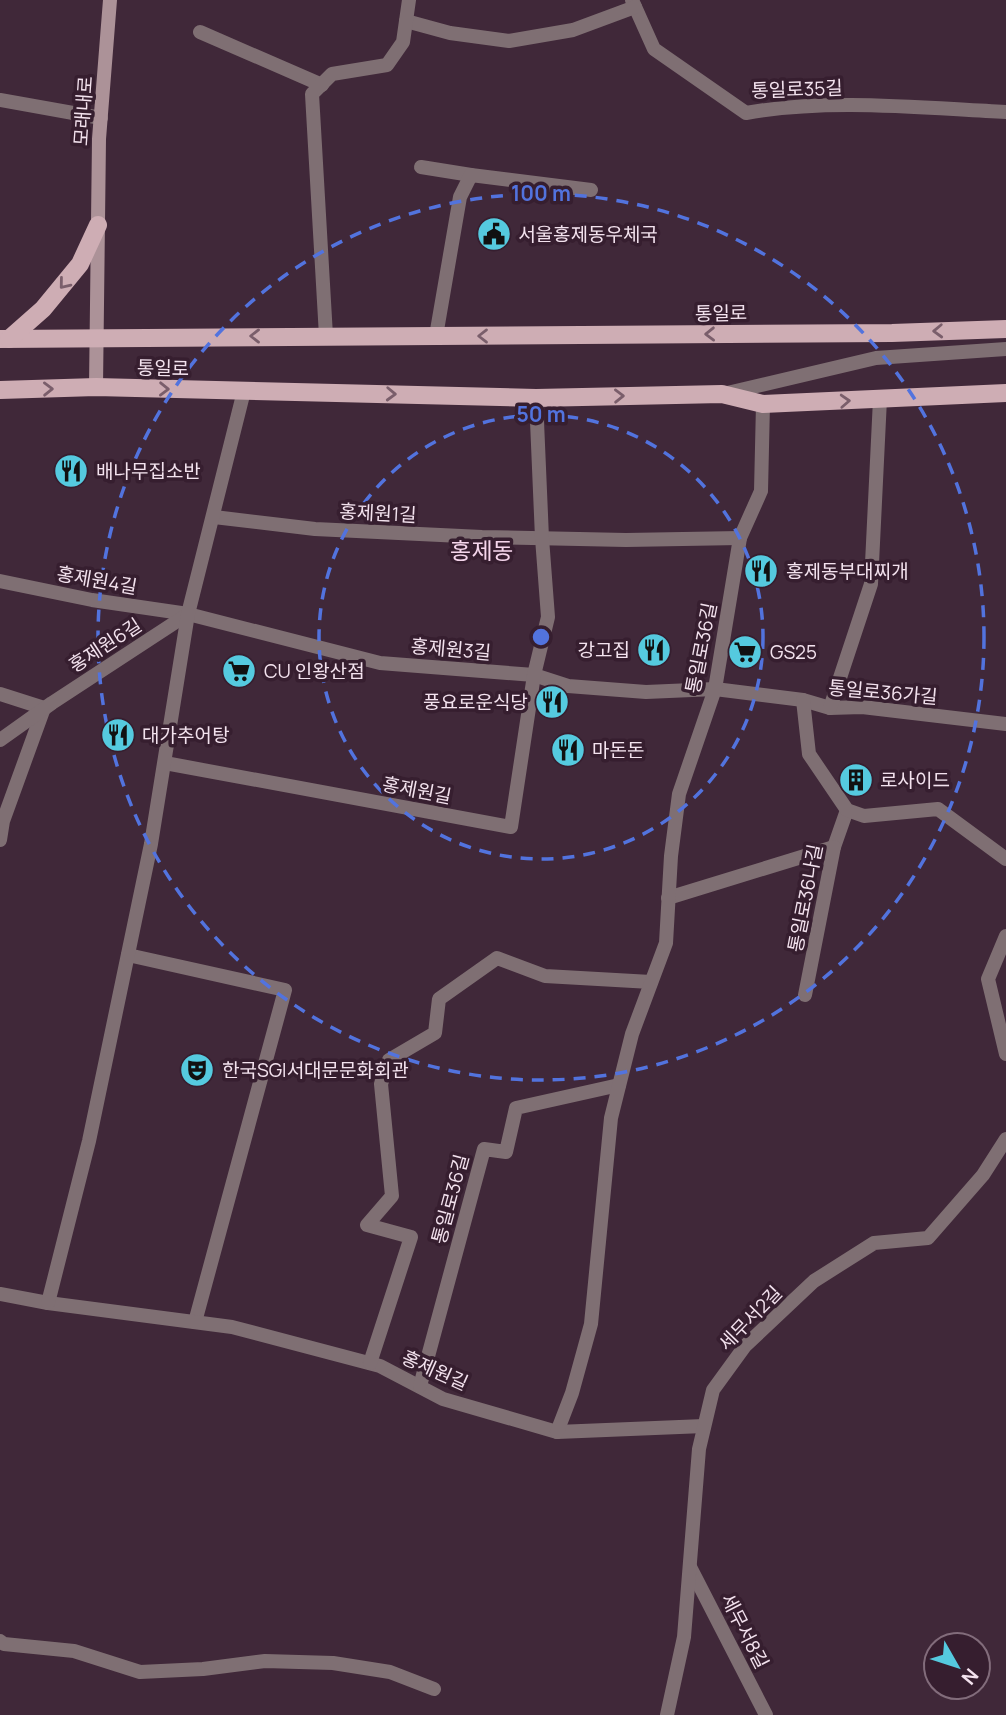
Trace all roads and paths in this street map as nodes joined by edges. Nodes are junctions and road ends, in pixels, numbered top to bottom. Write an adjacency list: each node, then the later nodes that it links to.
1 (110, 0): 9 (main road, 모래내로)
2 (409, 0): 4 (street)
3 (633, 4): 4 (street, 통일로35길); 8 (street, 통일로35길)
4 (406, 21): 6 (street)
5 (200, 32): 6 (street)
6 (322, 85): 15 (street)
7 (0, 100): 9 (street)
8 (1006, 112)
9 (101, 118): 13 (main road, 모래내로)
10 (421, 167): 11 (street)
11 (471, 175): 12 (street); 16 (street)
12 (591, 190)
13 (98, 225): 17 (main road, 모래내로); 18 (main road, one-way to 18)
14 (1006, 329): 16 (main road, 통일로, one-way to 16)
15 (326, 336): 16 (main road, 통일로); 17 (main road, 통일로, one-way to 17)
16 (436, 336)
17 (96, 338): 18 (main road, 통일로); 20 (main road, 모래내로)
18 (4, 339)
19 (1006, 349): 24 (street)
20 (96, 387): 21 (main road, 통일로, one-way to 20); 22 (main road, 통일로, one-way to 22)
21 (0, 390)
22 (244, 391): 25 (main road, 통일로, one-way to 25); 28 (street)
23 (1006, 393): 26 (main road, 통일로)
24 (722, 394): 25 (main road, 통일로, one-way to 24); 27 (main road, 통일로)
25 (536, 398): 29 (street)
26 (880, 399): 27 (main road, 통일로, one-way to 26); 38 (street)
27 (763, 404): 30 (street, 통일로36길)
28 (214, 517): 29 (street, 홍제원1길); 32 (street)
29 (542, 538): 30 (street, 홍제원1길); 33 (street)
30 (740, 538): 34 (street, 통일로36길)
31 (0, 580): 32 (street, 홍제원4길)
32 (188, 614): 33 (street, 홍제원3길); 37 (street, 홍제원6길); 41 (street)
33 (534, 675): 34 (street, 홍제원3길); 41 (street, 홍제원길)
34 (715, 689): 36 (street, 통일로36가길); 46 (street, 통일로36길)
35 (0, 694): 37 (street)
36 (803, 700): 38 (street, 통일로36가길); 42 (street)
37 (44, 708): 40 (street, 홍제원6길); 43 (street)
38 (830, 708): 39 (street, 통일로36가길)
39 (1006, 724)
40 (0, 740)
41 (164, 763): 48 (street)
42 (847, 810): 44 (street, 통일로36나길); 45 (street)
43 (0, 840)
44 (834, 847): 46 (street); 50 (street, 통일로36나길)
45 (1006, 859)
46 (668, 898): 49 (street, 통일로36길)
47 (1006, 936): 51 (street)
48 (128, 955): 55 (street); 56 (street)
49 (651, 982): 52 (street, 통일로36길); 57 (street)
50 (806, 995)
51 (1006, 1054)
52 (619, 1084): 58 (street, 통일로36길); 60 (street, 통일로36길)
53 (1006, 1139): 59 (street, 세무서2길)
54 (0, 1294): 55 (street, 홍제원길)
55 (48, 1303): 56 (street, 홍제원길)
56 (195, 1322): 57 (street, 홍제원길)
57 (370, 1363): 58 (street, 홍제원길)
58 (420, 1387): 60 (street, 홍제원길)
59 (704, 1426): 60 (street, 홍제원길); 61 (street, 세무서2길)
60 (557, 1432)
61 (689, 1566): 64 (street, 세무서2길); 65 (street, 세무서8길)
62 (0, 1641): 63 (street)
63 (434, 1689)
64 (667, 1715)
65 (766, 1715)

